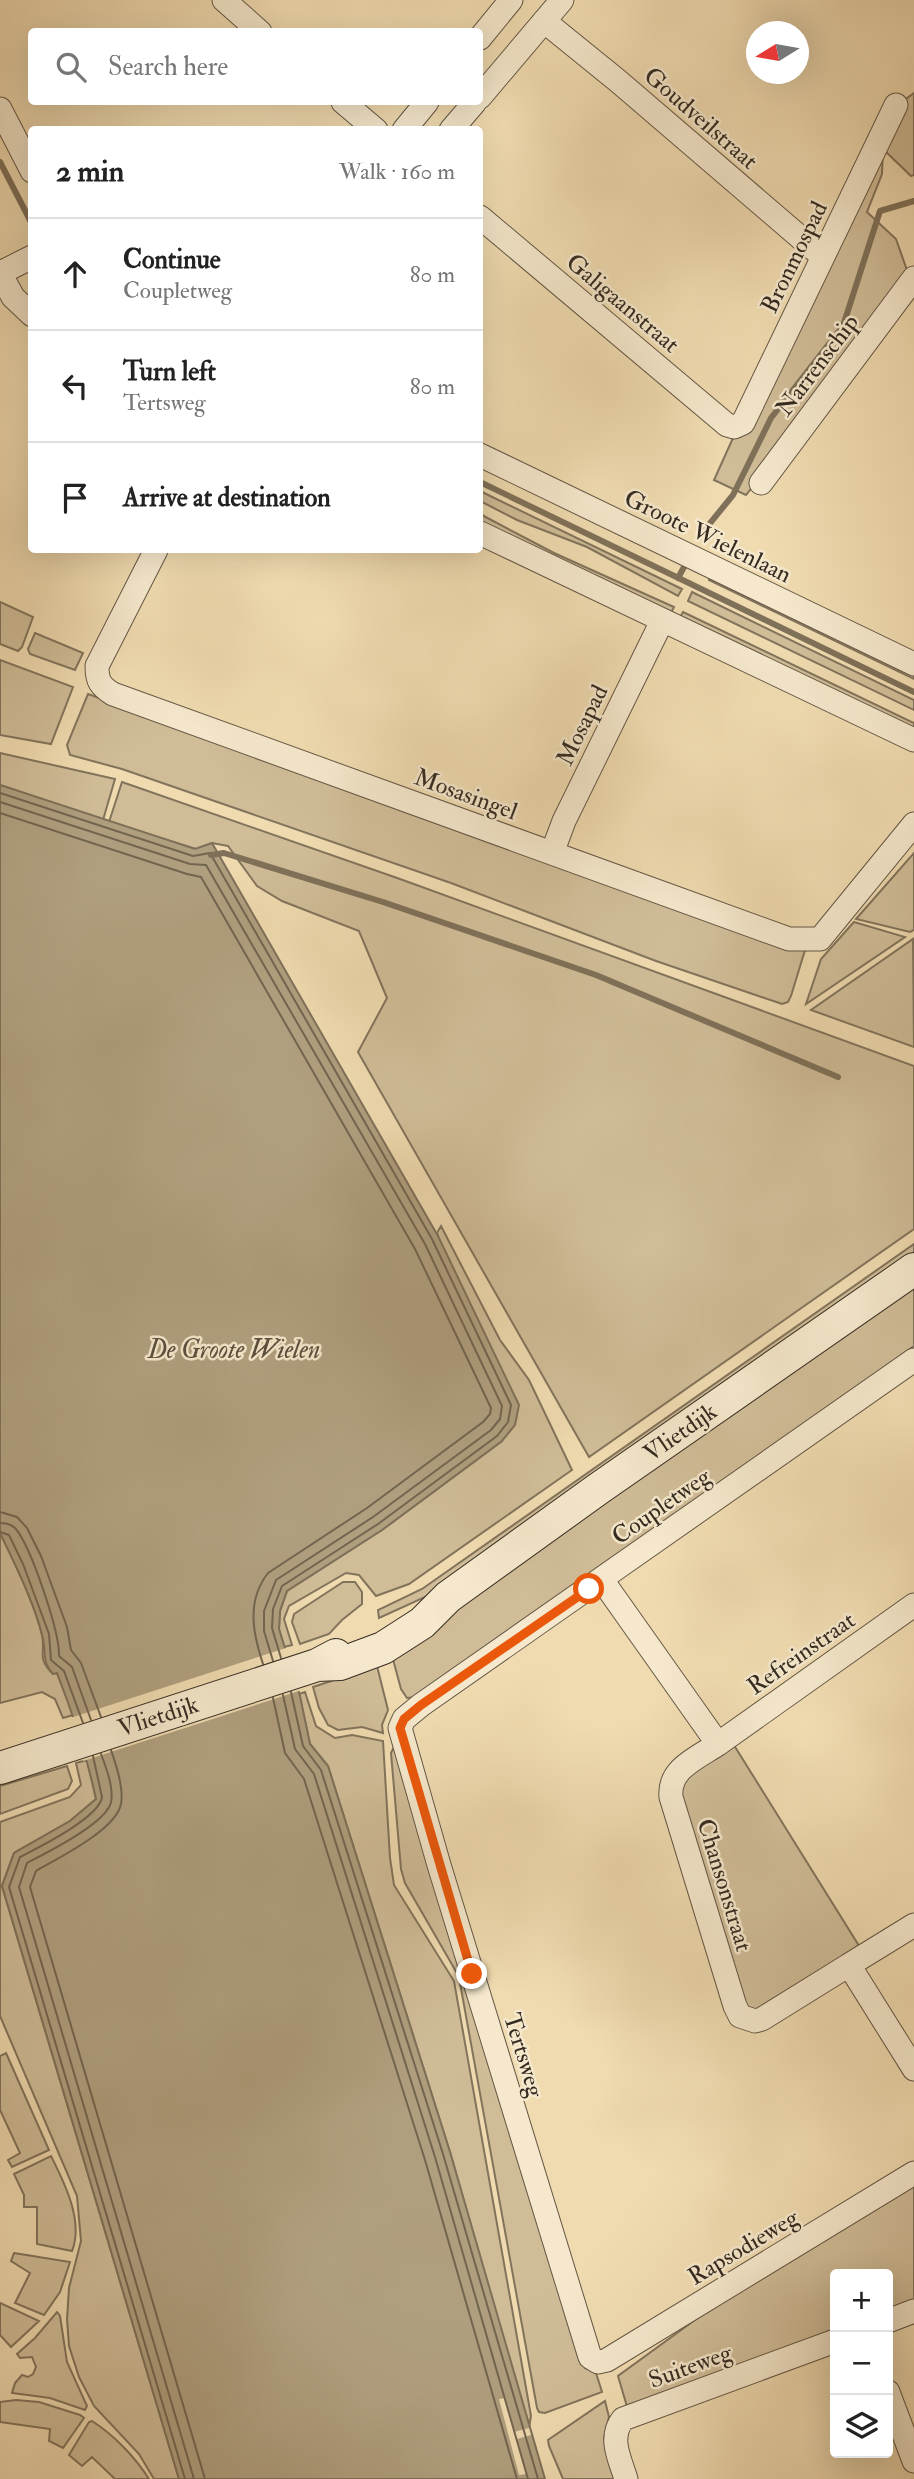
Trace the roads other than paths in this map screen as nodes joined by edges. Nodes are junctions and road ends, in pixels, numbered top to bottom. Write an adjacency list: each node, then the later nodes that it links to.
1 (224, 0): 5 (street)
2 (511, 0): 6 (street)
3 (562, 0): 4 (street)
4 (544, 21): 7 (street); 18 (street, Goudveilstraat)
5 (256, 28)
6 (483, 34)
7 (483, 93)
8 (347, 105): 13 (street)
9 (425, 105): 14 (street)
10 (472, 105): 15 (street)
11 (896, 105): 18 (street, Bronmospad)
12 (0, 109): 16 (street)
13 (371, 126)
14 (407, 126)
15 (454, 126)
16 (28, 163)
17 (483, 220): 23 (street, Galigaanstraat)
18 (823, 257): 23 (street, Bronmospad)
19 (28, 259): 20 (street)
20 (0, 273): 22 (street)
21 (914, 278): 25 (street, Narrenschip)
22 (28, 310)
23 (734, 427)
24 (483, 456): 29 (street, Groote Wielenlaan)
25 (761, 483)
26 (483, 534): 28 (street)
27 (154, 553): 32 (street, Mosasingel)
28 (662, 621): 30 (street); 32 (street, Mosapad)
29 (914, 664)
30 (914, 740)
31 (914, 824): 32 (street, Mosasingel)
32 (552, 853)
33 (914, 1269): 39 (street, Vlietdijk)
34 (914, 1360): 35 (street, Coupletweg)
35 (602, 1580): 37 (street, Coupletweg); 38 (street)
36 (914, 1605): 38 (street, Refreinstraat)
37 (404, 1719): 47 (street, Tertsweg)
38 (718, 1744): 41 (street, Chansonstraat)
39 (0, 1768)
40 (914, 1925): 41 (street)
41 (849, 1965): 42 (street)
42 (914, 2069)
43 (914, 2173): 47 (street, Rapsodieweg)
44 (914, 2311): 45 (street)
45 (893, 2319)
46 (830, 2343): 50 (street, Suiteweg)
47 (598, 2361)
48 (889, 2395): 49 (street)
49 (914, 2461)
50 (626, 2479)

